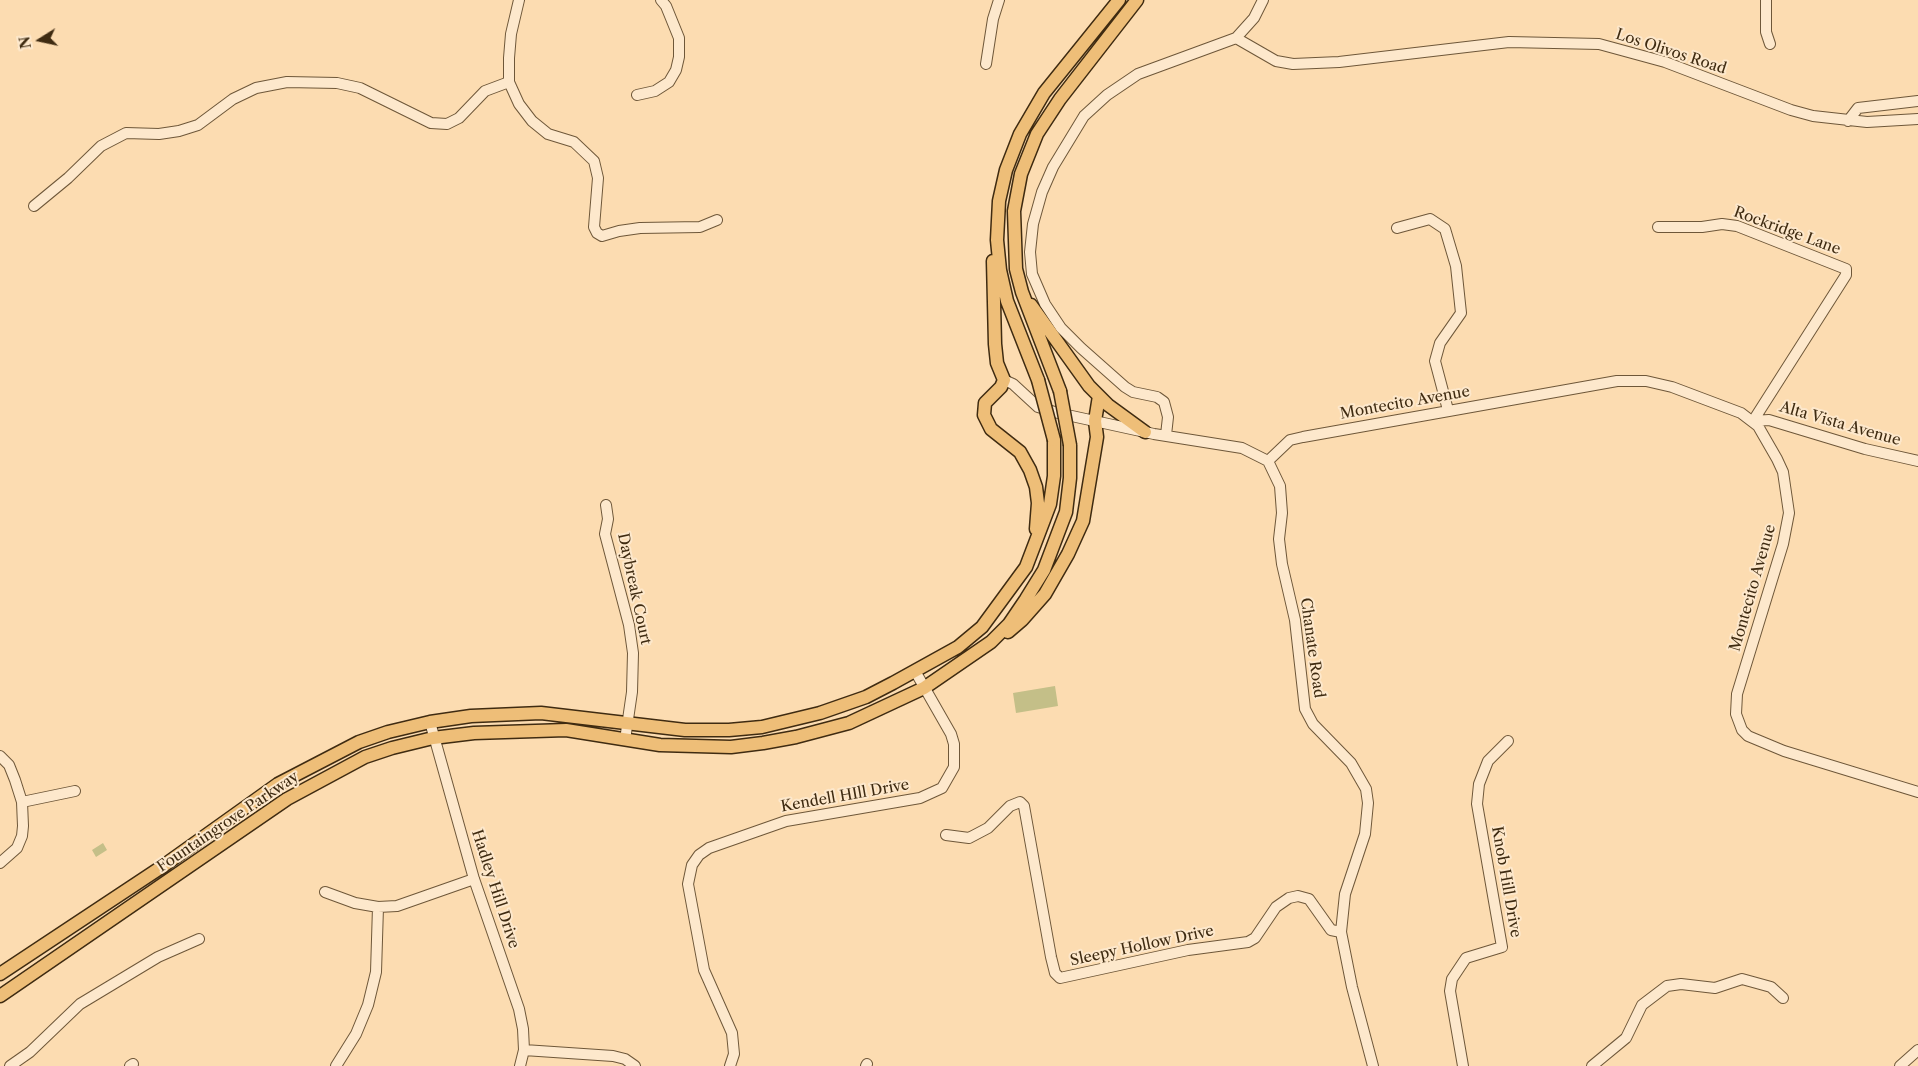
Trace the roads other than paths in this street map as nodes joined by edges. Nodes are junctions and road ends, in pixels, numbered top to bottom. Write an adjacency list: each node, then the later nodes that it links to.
1 (519, 0): 11 (street)
2 (661, 0): 12 (street)
3 (999, 0): 10 (street)
4 (1119, 0): 17 (main road, Fountaingrove Parkway)
5 (1137, 0): 21 (main road, Fountaingrove Parkway)
6 (1263, 0): 8 (street)
7 (1766, 0): 9 (street)
8 (1236, 38): 15 (street, Los Olivos Road); 28 (street)
9 (1770, 44)
10 (986, 64)
11 (509, 82): 16 (street); 18 (street)
12 (637, 95)
13 (1918, 101): 15 (street)
14 (1918, 118): 15 (street, Los Olivos Road)
15 (1848, 121)
16 (34, 206)
17 (998, 217): 22 (main road); 32 (main road, Fountaingrove Parkway, bridge)
18 (717, 220)
19 (1658, 227): 26 (street, Rockridge Lane)
20 (1397, 228): 24 (street)
21 (1016, 269): 23 (main road); 33 (main road, Fountaingrove Parkway, bridge)
22 (1004, 380): 25 (street); 32 (main road)
23 (1099, 396): 25 (main road); 27 (main road)
24 (1448, 410): 26 (street, Montecito Avenue); 29 (street, Montecito Avenue)
25 (1095, 421): 27 (street); 33 (main road)
26 (1753, 421): 30 (street, Alta Vista Avenue); 43 (street, Montecito Avenue)
27 (1145, 432): 28 (street)
28 (1166, 435): 29 (street)
29 (1268, 461): 50 (street, Chanate Road)
30 (1918, 461)
31 (606, 505): 37 (street, Daybreak Court)
32 (1026, 567): 34 (main road, Fountaingrove Parkway)
33 (991, 642): 35 (main road, Fountaingrove Parkway)
34 (915, 671): 35 (street, Kendell HIll Drive); 37 (main road, Fountaingrove Parkway)
35 (924, 688): 39 (main road, Fountaingrove Parkway); 61 (street, Kendell HIll Drive)
36 (430, 722): 37 (main road, Fountaingrove Parkway); 38 (street, Hadley Hill Drive); 52 (main road, Fountaingrove Parkway)
37 (627, 725): 39 (street, Daybreak Court)
38 (433, 738): 39 (main road, Fountaingrove Parkway); 47 (street, Hadley Hill Drive); 53 (main road, Fountaingrove Parkway)
39 (625, 740)
40 (1508, 741): 63 (street, Knob Hill Drive)
41 (0, 756): 44 (street)
42 (76, 791): 44 (street)
43 (1918, 792)
44 (22, 802): 46 (street)
45 (946, 835): 50 (street, Sleepy Hollow Drive)
46 (0, 863)
47 (474, 879): 49 (street); 55 (street, Hadley Hill Drive)
48 (325, 892): 49 (street)
49 (378, 907): 58 (street)
50 (1341, 932): 62 (street, Chanate Road)
51 (199, 939): 57 (street)
52 (0, 974)
53 (0, 996)
54 (1783, 998): 64 (street)
55 (524, 1050): 59 (street, Hadley Hill Drive); 60 (street)
56 (1918, 1050): 65 (street)
57 (10, 1066)
58 (336, 1066)
59 (520, 1066)
60 (635, 1066)
61 (730, 1066)
62 (1373, 1066)
63 (1462, 1066)
64 (1592, 1066)
65 (1900, 1066)

